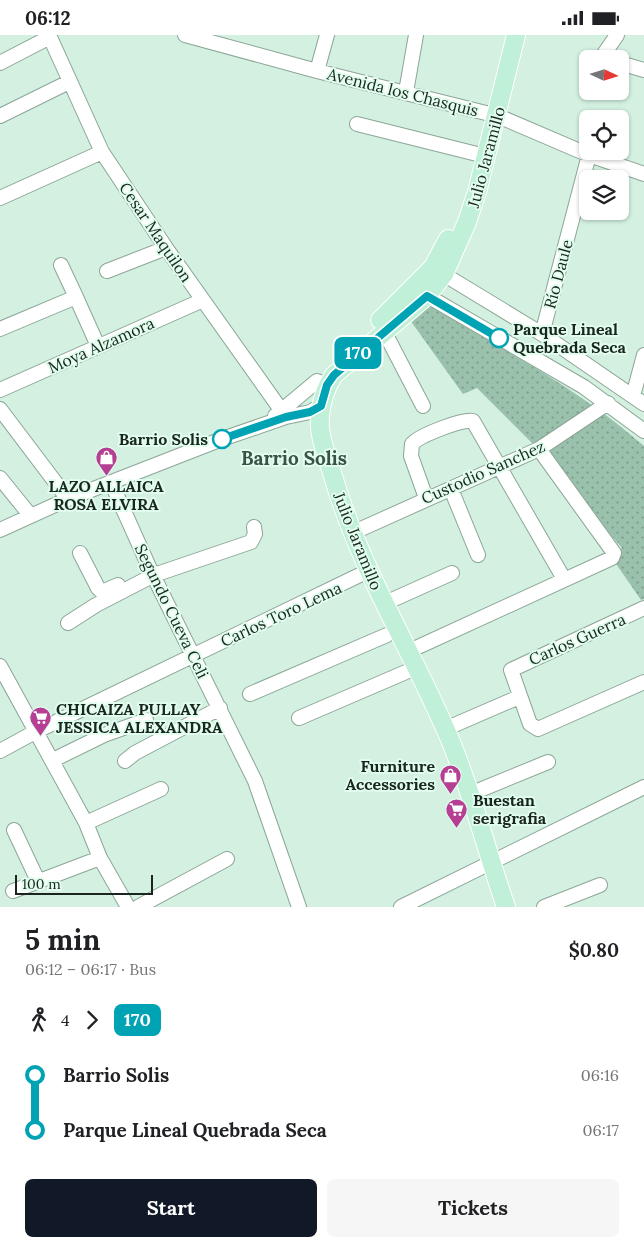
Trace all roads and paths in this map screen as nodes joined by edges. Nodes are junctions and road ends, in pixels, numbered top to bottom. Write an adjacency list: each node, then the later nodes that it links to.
1 (185, 35): 12 (street, Avenida los Chasquis)
2 (327, 35): 12 (street)
3 (416, 35): 14 (street)
4 (504, 35): 15 (main road, Julio Jaramillo)
5 (516, 35): 15 (main road, Julio Jaramillo)
6 (617, 35): 8 (street)
7 (49, 36): 9 (street); 13 (street, Cesar Maquilon)
8 (609, 50)
9 (0, 63)
10 (629, 66): 11 (street)
11 (644, 70)
12 (317, 71): 14 (street, Avenida los Chasquis)
13 (69, 82): 16 (street); 19 (street, Cesar Maquilon)
14 (406, 92): 15 (street, Avenida los Chasquis)
15 (492, 114): 18 (street, Avenida los Chasquis); 20 (main road, Julio Jaramillo); 28 (main road, Julio Jaramillo)
16 (0, 116)
17 (357, 124): 20 (street)
18 (579, 151)
19 (102, 152): 24 (street); 25 (street, Cesar Maquilon)
20 (477, 154): 28 (main road, Julio Jaramillo)
21 (588, 160): 34 (street, Río Daule)
22 (603, 160): 23 (street, Avenida los Chasquis)
23 (644, 174)
24 (0, 198)
25 (166, 248): 27 (street); 31 (street, Cesar Maquilon)
26 (61, 265): 30 (street)
27 (107, 271)
28 (438, 271): 29 (main road, Julio Jaramillo); 34 (street)
29 (421, 292): 33 (main road, Julio Jaramillo); 37 (main road, Julio Jaramillo); 40 (street)
30 (76, 297): 32 (street); 35 (street)
31 (203, 300): 35 (street, Moya Alzamora); 44 (street, Cesar Maquilon)
32 (0, 329)
33 (384, 331): 37 (main road, Julio Jaramillo); 41 (street)
34 (542, 334): 39 (street)
35 (98, 346): 38 (street, Moya Alzamora)
36 (644, 355): 39 (street)
37 (322, 383): 43 (main road, Julio Jaramillo); 44 (street)
38 (0, 389)
39 (639, 400)
40 (608, 403): 45 (street); 46 (street, Custodio Sanchez)
41 (423, 406)
42 (0, 409): 52 (street)
43 (316, 409): 44 (street); 56 (main road, Julio Jaramillo); 61 (main road, Julio Jaramillo)
44 (283, 413): 49 (street)
45 (644, 431)
46 (539, 449): 47 (street, Custodio Sanchez); 62 (street)
47 (499, 468): 50 (street, Custodio Sanchez); 51 (street); 62 (street)
48 (0, 477): 53 (street)
49 (110, 482): 52 (street); 59 (street, Segundo Cueva Celi)
50 (451, 489): 51 (street, Custodio Sanchez); 58 (street)
51 (426, 498): 56 (street, Custodio Sanchez)
52 (68, 499): 53 (street)
53 (30, 515): 55 (street)
54 (254, 527): 59 (street)
55 (0, 530)
56 (352, 533): 61 (main road, Julio Jaramillo)
57 (80, 553): 59 (street)
58 (478, 555)
59 (152, 572): 65 (street); 68 (street, Segundo Cueva Celi)
60 (452, 573): 63 (street)
61 (364, 574): 63 (main road, Julio Jaramillo); 66 (main road, Julio Jaramillo); 68 (street, Carlos Toro Lema)
62 (564, 579): 67 (street)
63 (383, 604): 67 (main road, Julio Jaramillo)
64 (644, 608): 73 (street, Carlos Guerra)
65 (68, 623)
66 (387, 635): 70 (main road, Julio Jaramillo); 72 (street)
67 (407, 652): 77 (main road, Julio Jaramillo)
68 (193, 655): 74 (street, Segundo Cueva Celi); 78 (street, Carlos Toro Lema)
69 (0, 666): 78 (street)
70 (406, 672): 75 (street); 90 (main road, Julio Jaramillo)
71 (644, 683): 73 (street)
72 (250, 694)
73 (519, 697): 77 (street)
74 (220, 708): 81 (street); 96 (street, Segundo Cueva Celi)
75 (299, 718)
76 (146, 720): 80 (street)
77 (445, 729): 85 (main road, Julio Jaramillo)
78 (35, 732): 79 (street); 80 (street)
79 (0, 751)
80 (53, 760): 86 (street)
81 (125, 761)
82 (548, 762): 85 (street)
83 (644, 787): 90 (street)
84 (161, 789): 86 (street)
85 (470, 794): 90 (main road, Julio Jaramillo)
86 (86, 823): 88 (street)
87 (14, 830): 91 (street)
88 (100, 858): 91 (street); 94 (street)
89 (227, 859): 95 (street)
90 (487, 865): 97 (street); 98 (main road, Julio Jaramillo); 99 (main road, Julio Jaramillo)
91 (38, 881): 93 (street)
92 (600, 885): 100 (street)
93 (13, 891)
94 (128, 907)
95 (138, 907)
96 (299, 907)
97 (401, 907)
98 (495, 907)
99 (506, 907)
100 (544, 907)

